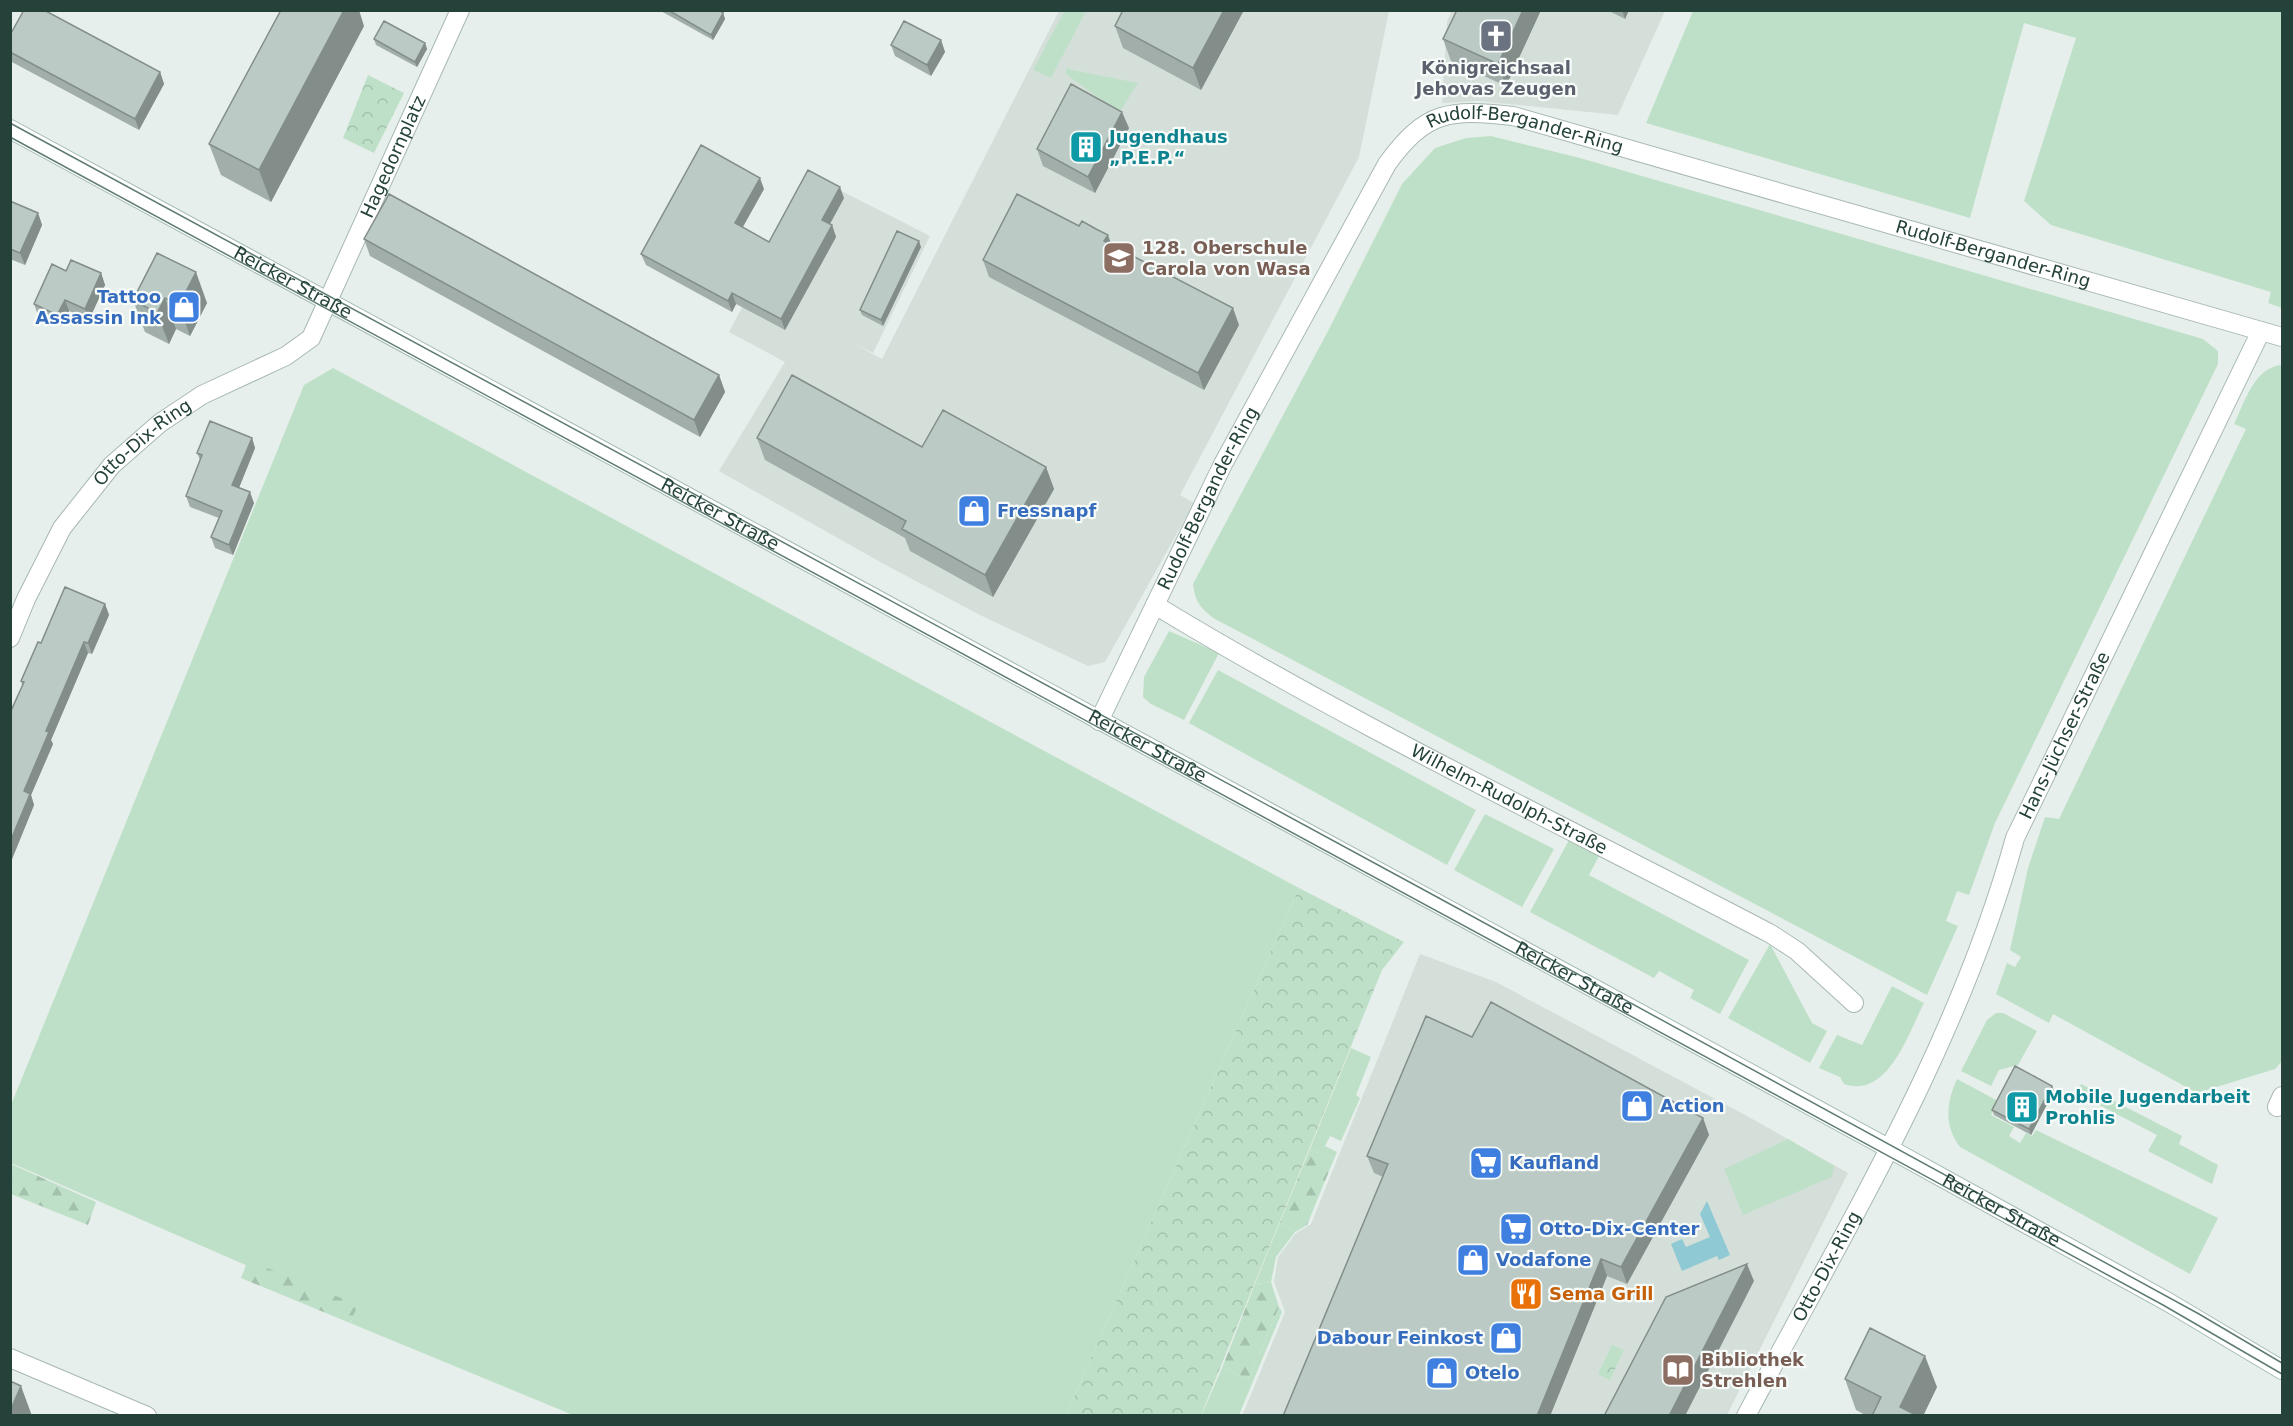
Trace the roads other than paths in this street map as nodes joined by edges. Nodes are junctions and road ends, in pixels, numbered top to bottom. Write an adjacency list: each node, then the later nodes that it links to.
1 (460, 10): 3 (street, Hagedornplatz)
2 (10, 129): 3 (street, Reicker Straße)
3 (327, 303): 7 (street, Otto-Dix-Ring); 8 (street, Reicker Straße)
4 (2261, 330): 5 (street, Rudolf-Bergander-Ring); 6 (street, Rudolf-Bergander-Ring); 10 (street, Hans-Jüchser-Straße)
5 (2283, 336)
6 (1155, 605): 8 (street, Rudolf-Bergander-Ring); 9 (street, Wilhelm-Rudolph-Straße)
7 (10, 638)
8 (1099, 721): 10 (street, Reicker Straße)
9 (1854, 1003)
10 (1890, 1149): 12 (street, Reicker Straße); 14 (street, Otto-Dix-Ring)
11 (10, 1358): 13 (street)
12 (2283, 1370)
13 (147, 1416)
14 (1746, 1416)

